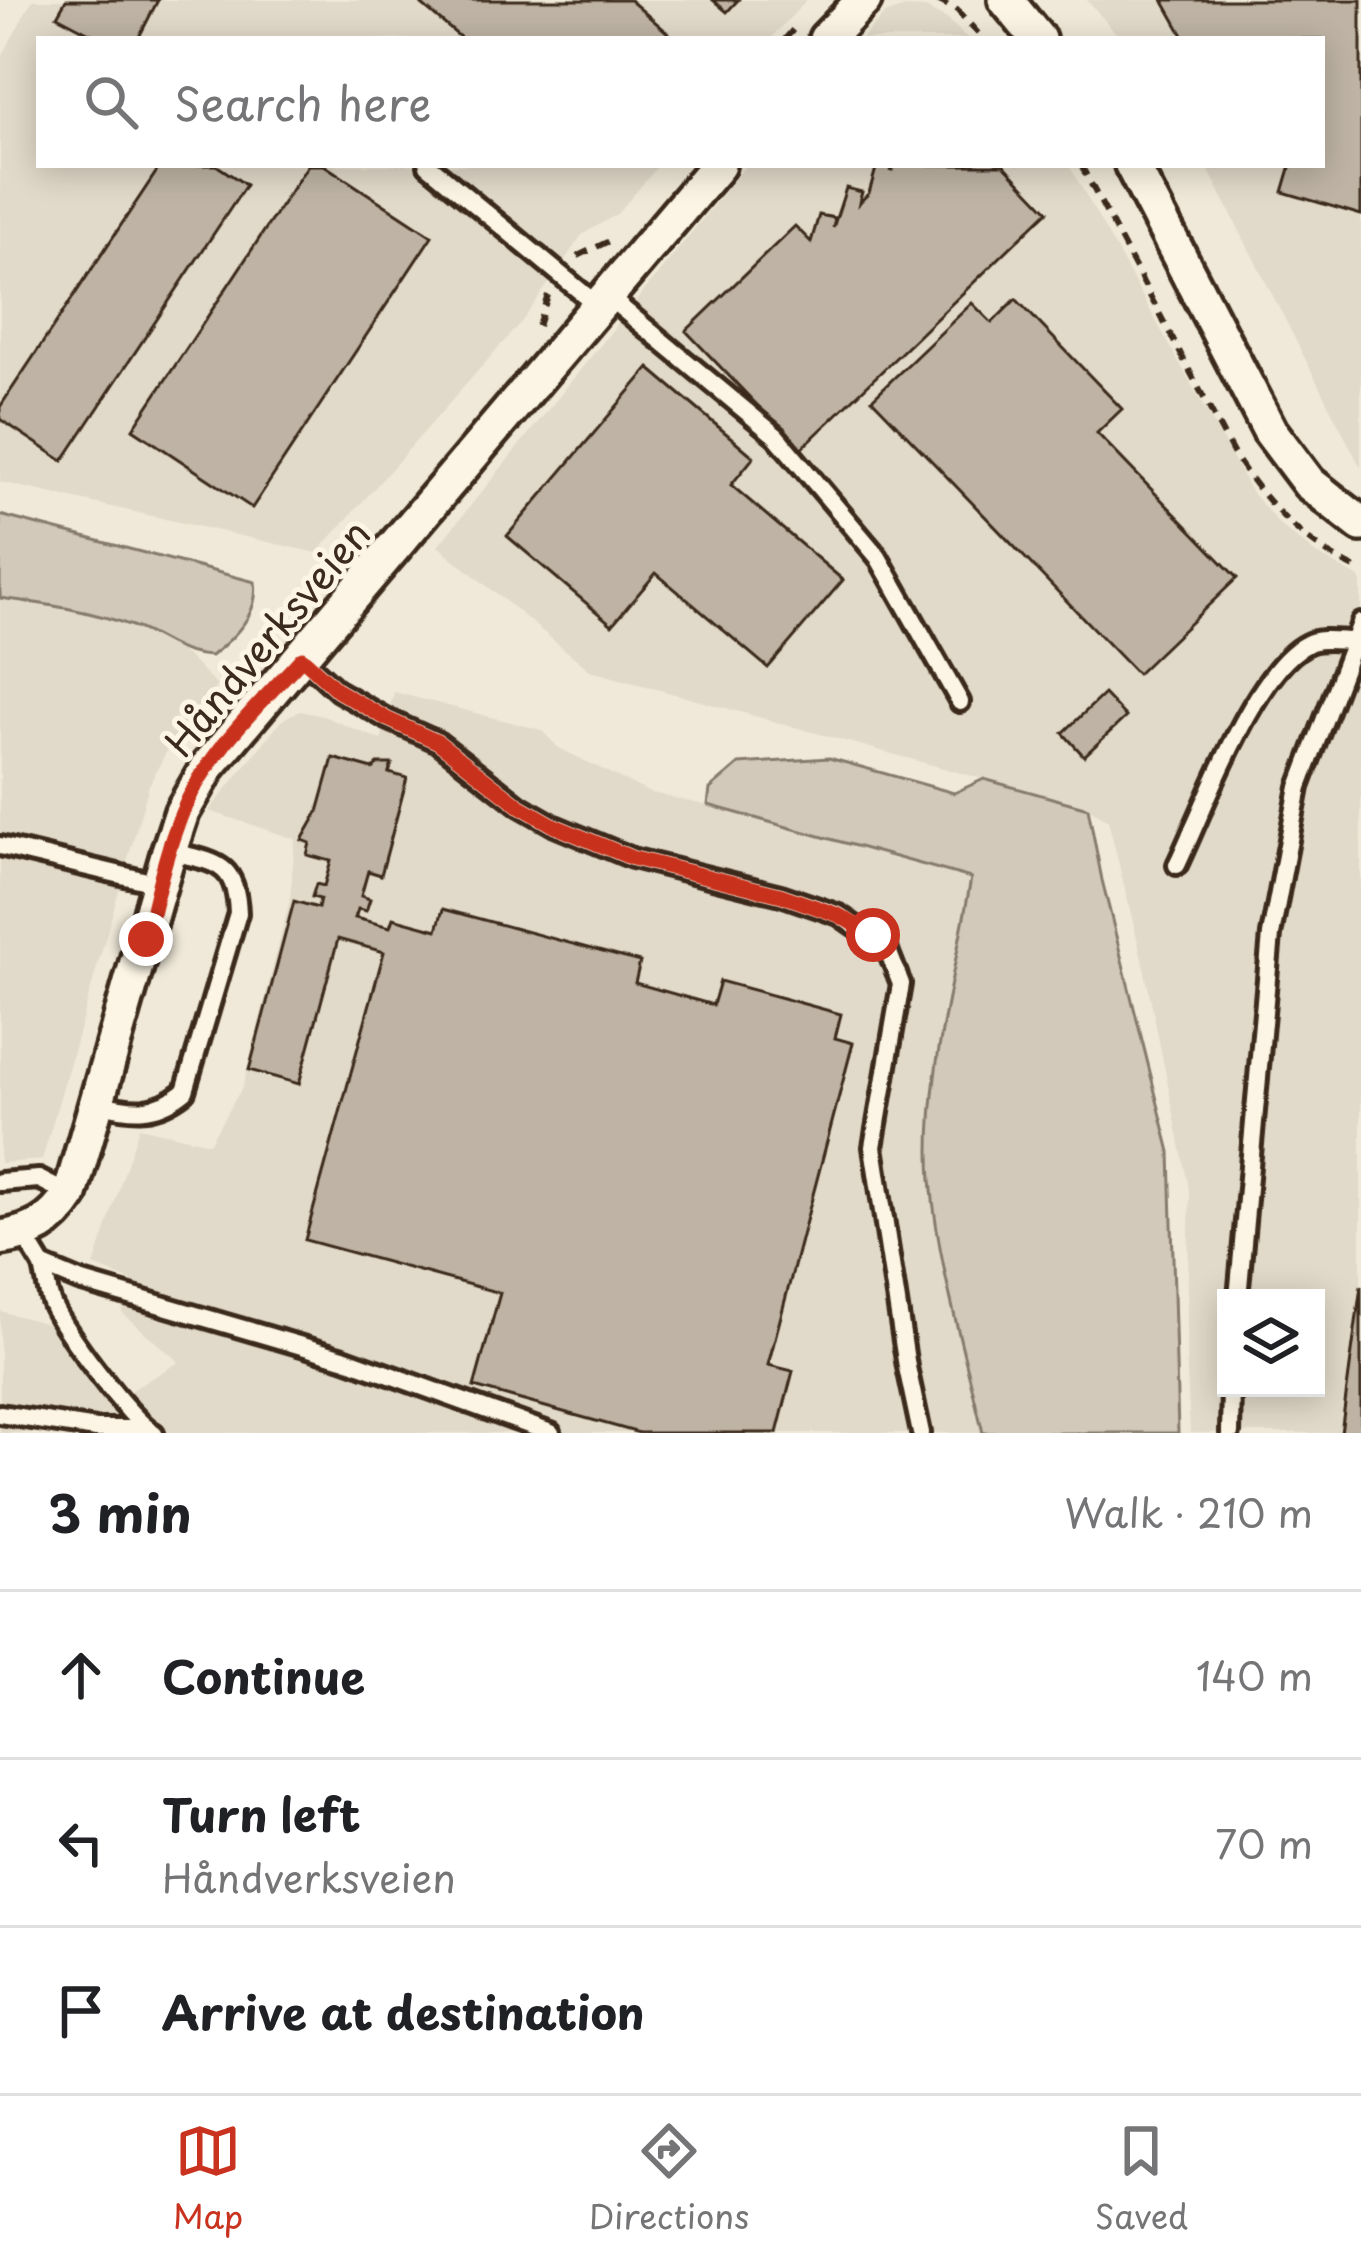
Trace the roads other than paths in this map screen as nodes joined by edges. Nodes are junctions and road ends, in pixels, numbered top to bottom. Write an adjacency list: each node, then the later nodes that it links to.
1 (864, 0): 3 (street)
2 (1006, 0): 4 (street)
3 (829, 36)
4 (1036, 36)
5 (432, 168): 8 (lane)
6 (715, 168): 8 (street, Håndverksveien)
7 (1134, 168): 9 (street)
8 (601, 300): 12 (street, Håndverksveien); 13 (lane)
9 (1361, 524)
10 (1361, 623): 11 (lane)
11 (1353, 641): 16 (lane); 23 (lane)
12 (302, 658): 15 (street, Håndverksveien); 28 (lane)
13 (960, 702)
14 (0, 846): 17 (lane)
15 (169, 851): 17 (street, Håndverksveien); 18 (lane)
16 (1177, 866)
17 (159, 884): 18 (street, Håndverksveien)
18 (97, 1103): 20 (street, Håndverksveien)
19 (0, 1182): 20 (lane)
20 (70, 1195): 21 (street)
21 (12, 1236): 22 (lane)
22 (43, 1266): 26 (lane); 27 (lane)
23 (1239, 1289)
24 (1232, 1397): 29 (lane)
25 (0, 1414): 26 (lane)
26 (150, 1431)
27 (551, 1433)
28 (922, 1433)
29 (1230, 1433)

